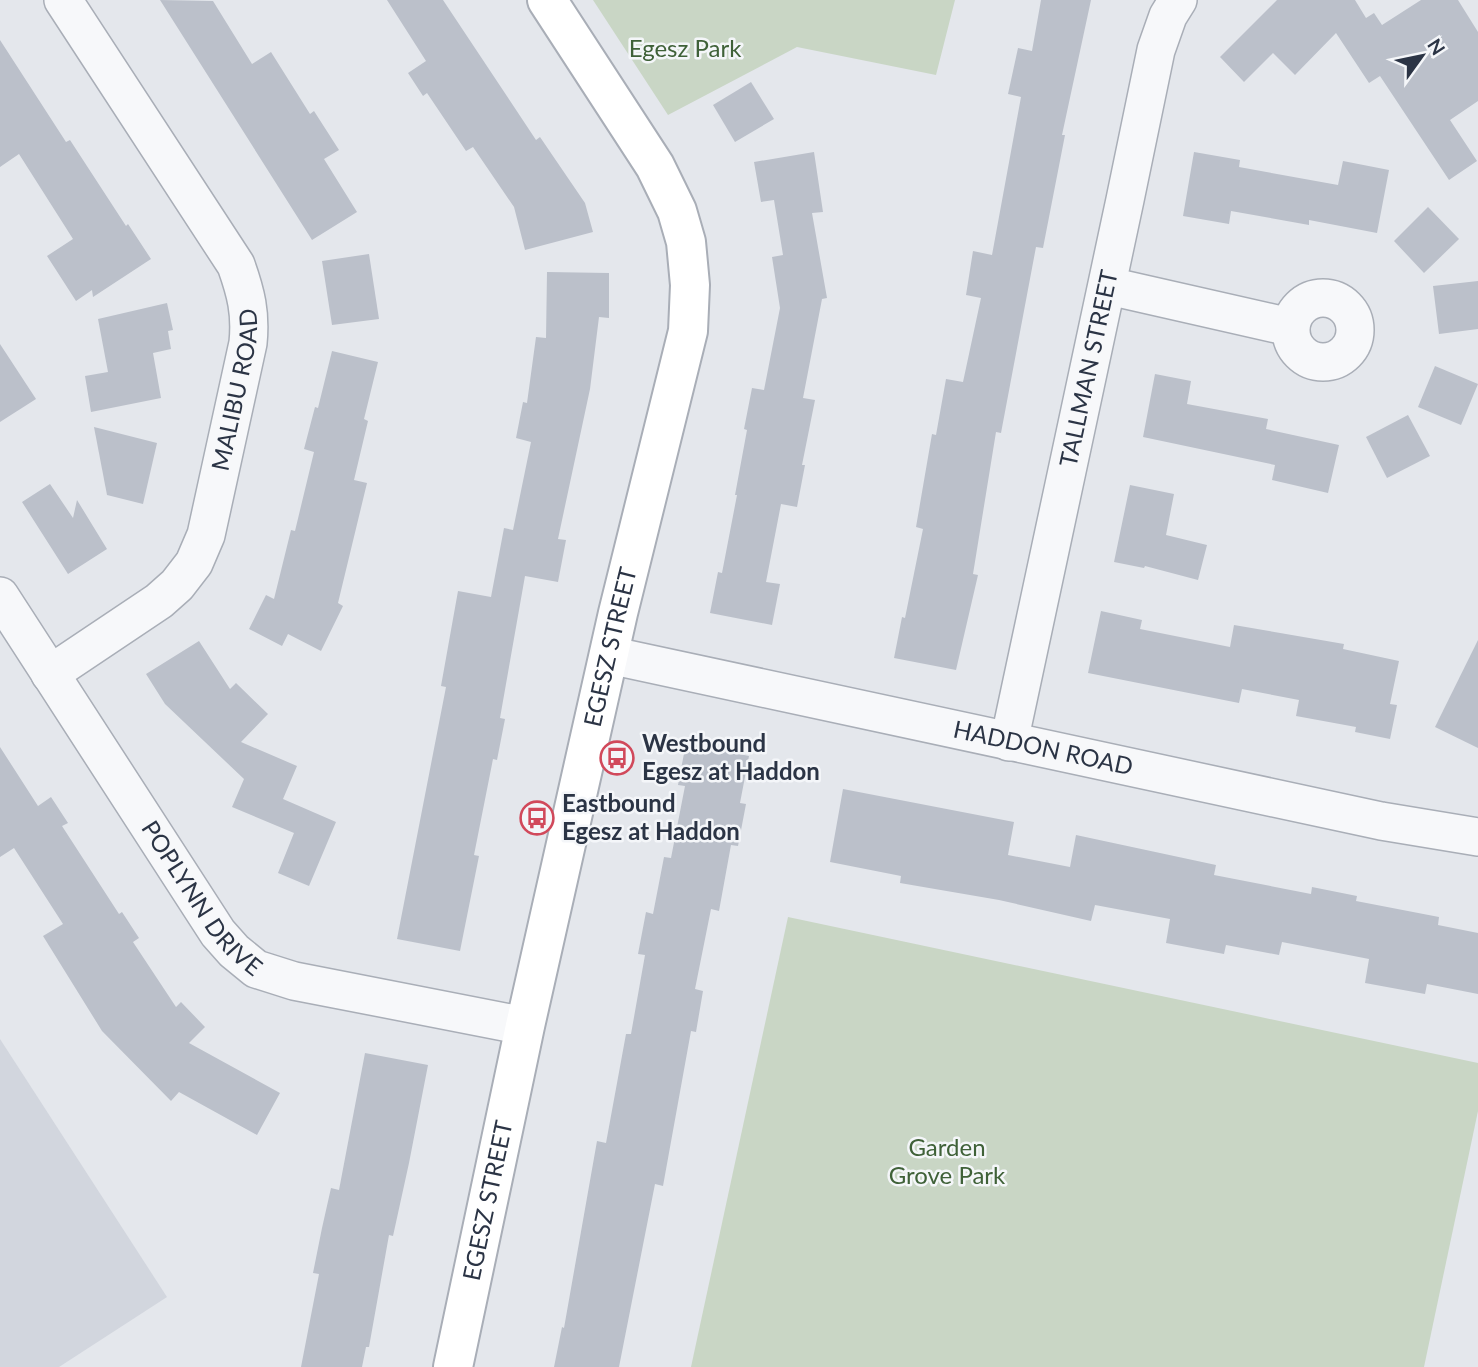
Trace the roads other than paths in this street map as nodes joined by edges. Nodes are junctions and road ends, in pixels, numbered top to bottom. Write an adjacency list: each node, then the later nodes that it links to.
1 (63, 0): 8 (street, MALIBU ROAD)
2 (547, 0): 7 (street, EGESZ STREET)
3 (1178, 0): 4 (street, TALLMAN STREET)
4 (1109, 286): 5 (street); 9 (street, TALLMAN STREET)
5 (1290, 327)
6 (0, 596): 8 (street, POPLYNN DRIVE)
7 (608, 656): 9 (street, HADDON ROAD); 11 (street, EGESZ STREET)
8 (50, 674): 11 (street, POPLYNN DRIVE)
9 (1009, 742): 10 (street, HADDON ROAD)
10 (1478, 837)
11 (524, 1026): 12 (street, EGESZ STREET)
12 (453, 1367)

